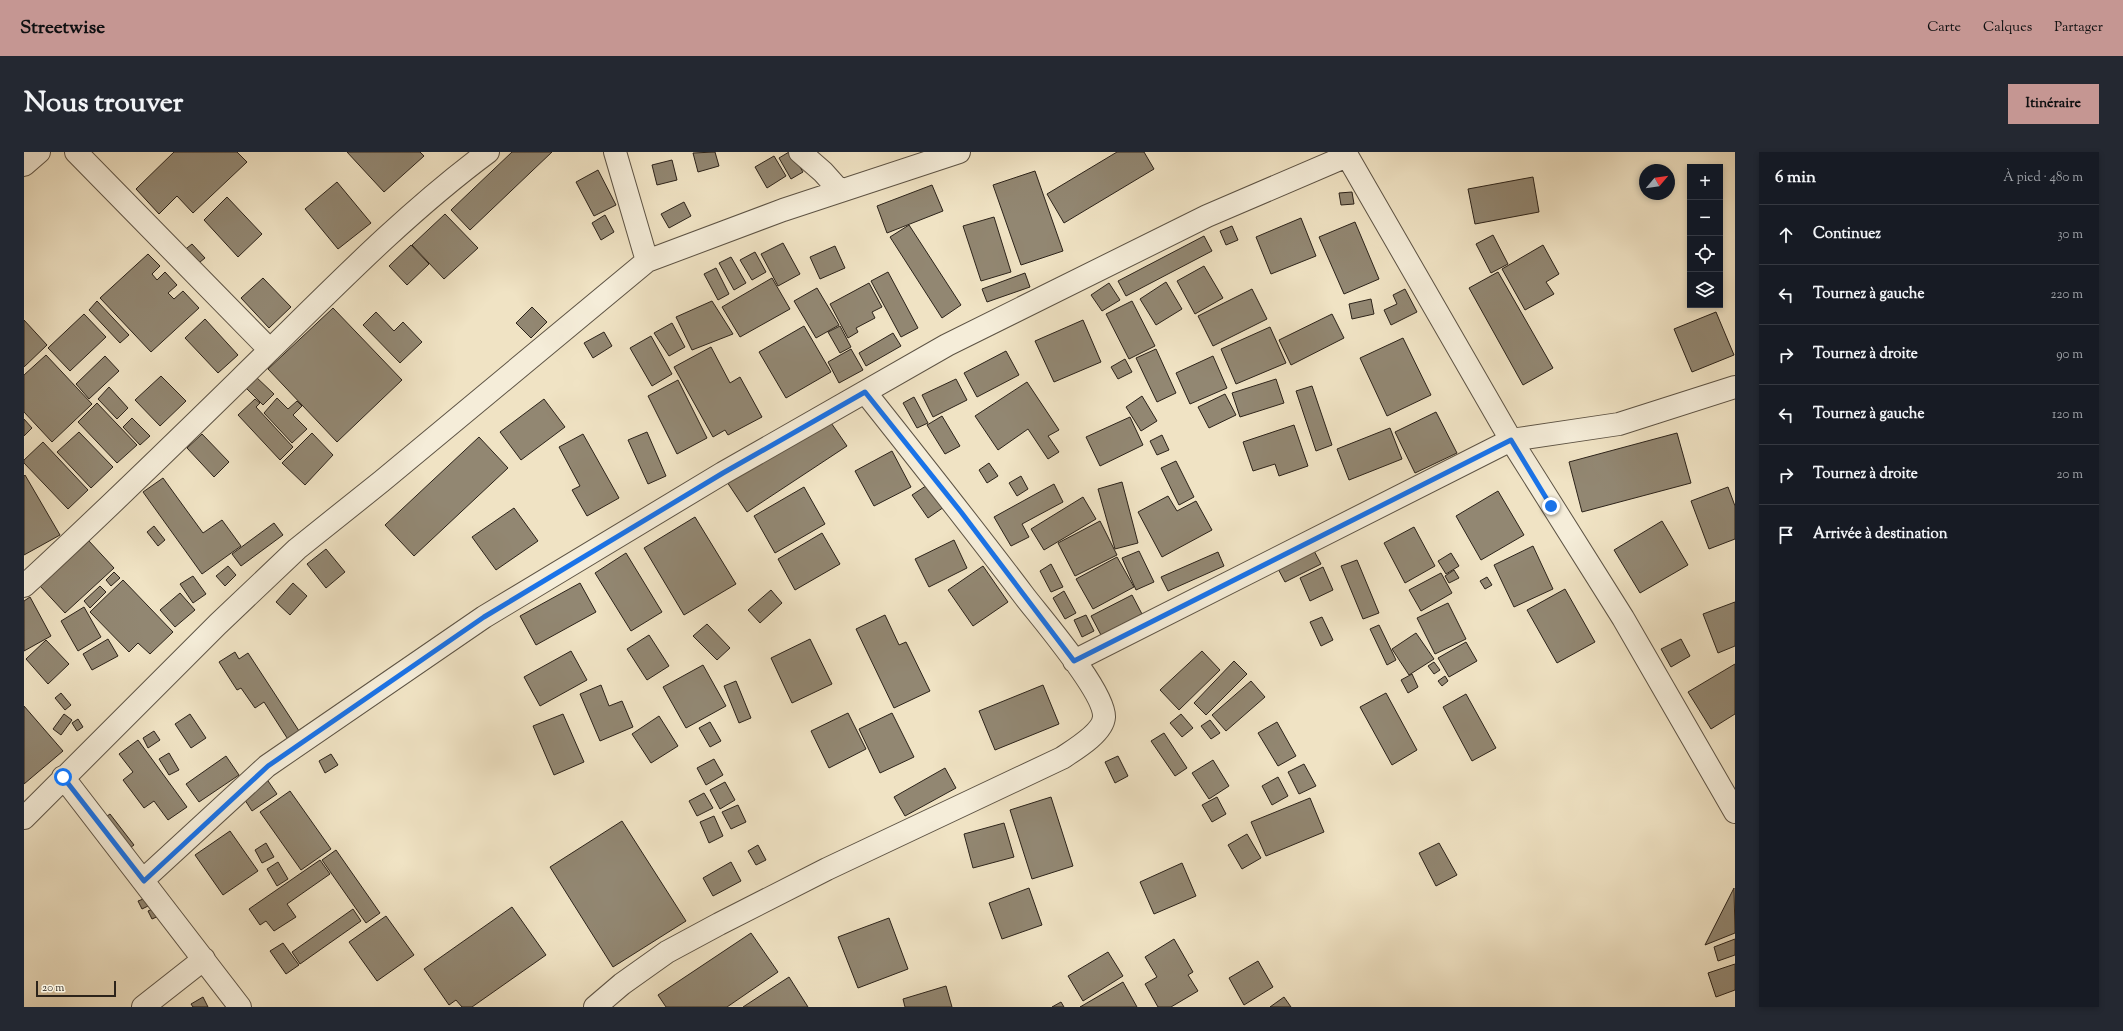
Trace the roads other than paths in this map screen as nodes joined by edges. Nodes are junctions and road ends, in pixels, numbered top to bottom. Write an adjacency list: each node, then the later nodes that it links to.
1 (38, 152): 8 (street)
2 (76, 152): 11 (street)
3 (488, 152): 11 (street)
4 (615, 152): 10 (street)
5 (800, 152): 9 (street)
6 (959, 152): 9 (street)
7 (1346, 154): 13 (street); 14 (street)
8 (24, 165)
9 (840, 191): 10 (street)
10 (647, 261): 17 (street)
11 (270, 350): 15 (street)
12 (1735, 387): 14 (street)
13 (865, 392): 16 (street); 21 (street)
14 (1511, 440): 16 (street); 18 (street)
15 (24, 586)
16 (1074, 661): 25 (street)
17 (63, 777): 20 (street); 21 (street)
18 (1727, 779): 19 (street)
19 (1735, 812)
20 (24, 818)
21 (143, 880): 22 (street)
22 (204, 959): 23 (street); 24 (street)
23 (143, 1007)
24 (240, 1007)
25 (595, 1007)

